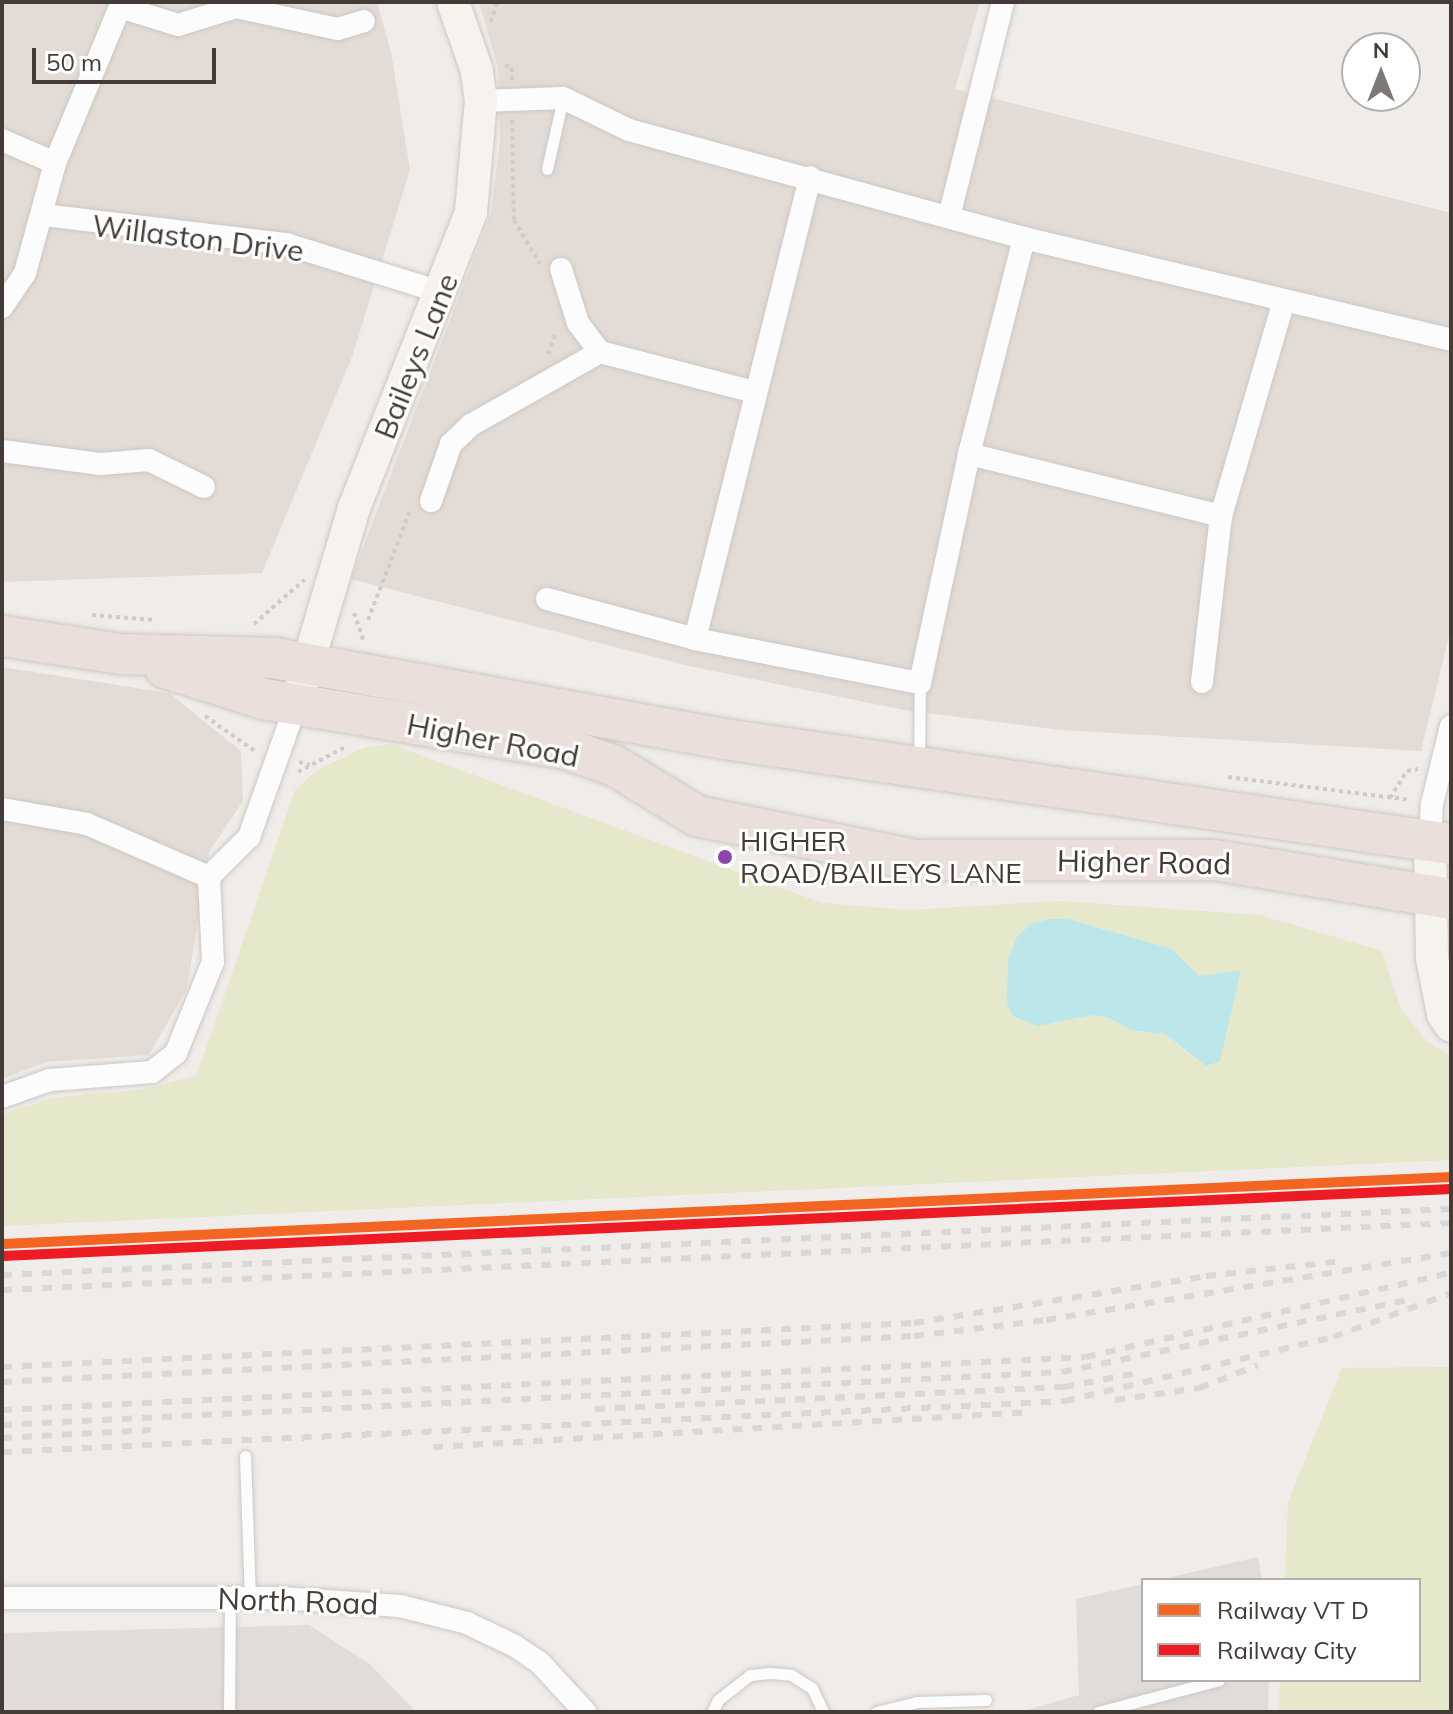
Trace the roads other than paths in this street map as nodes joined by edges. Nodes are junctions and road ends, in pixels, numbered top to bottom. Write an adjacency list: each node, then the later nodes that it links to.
1 (453, 2): 6 (street, Baileys Lane)
2 (1003, 2): 12 (street)
3 (121, 5): 4 (street); 8 (street)
4 (364, 21)
5 (563, 98): 6 (street); 9 (lane); 10 (street)
6 (481, 101): 15 (street, Baileys Lane)
7 (2, 140): 8 (street)
8 (55, 163): 11 (street)
9 (547, 169)
10 (810, 177): 12 (street); 20 (street)
11 (43, 215): 15 (street, Willaston Drive); 17 (street)
12 (949, 217): 13 (street)
13 (1024, 238): 16 (street); 22 (street)
14 (553, 271): 19 (street)
15 (443, 293): 30 (street, Baileys Lane)
16 (1284, 301): 18 (street); 25 (street)
17 (2, 307)
18 (1451, 340)
19 (600, 352): 20 (street); 24 (street)
20 (755, 392): 28 (street)
21 (2, 451): 23 (street)
22 (969, 454): 25 (street); 32 (street)
23 (204, 487)
24 (423, 500)
25 (1221, 516): 31 (street)
26 (547, 599): 28 (street)
27 (2, 636): 29 (highway, Higher Road)
28 (695, 639): 32 (street)
29 (119, 654): 30 (highway, Higher Road); 33 (highway, Higher Road)
30 (307, 663): 33 (street, Baileys Lane); 35 (highway, Higher Road)
31 (1202, 682)
32 (920, 683): 35 (lane)
33 (296, 705): 38 (street); 39 (highway, Higher Road)
34 (1451, 726): 37 (street)
35 (918, 765): 37 (highway, Higher Road)
36 (2, 809): 38 (street)
37 (1440, 842): 39 (street)
38 (209, 877): 41 (street)
39 (1441, 897): 40 (street)
40 (1451, 1026)
41 (2, 1097)
42 (245, 1456): 43 (lane)
43 (240, 1597): 44 (street, North Road); 47 (lane); 48 (street, North Road)
44 (2, 1598)
45 (1211, 1682): 52 (lane)
46 (986, 1700): 51 (lane)
47 (229, 1712)
48 (585, 1712)
49 (712, 1712): 50 (lane)
50 (823, 1712)
51 (876, 1712)
52 (1098, 1712)

